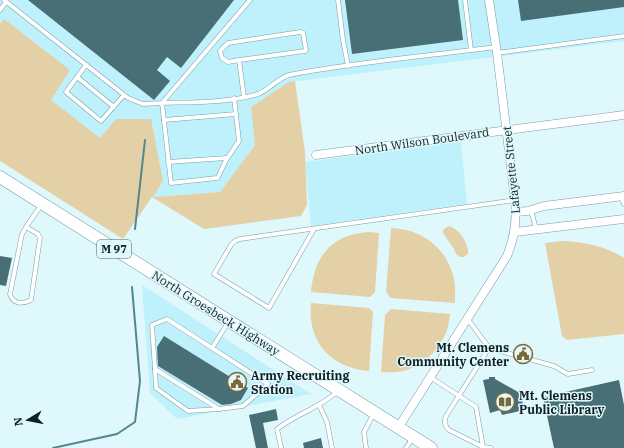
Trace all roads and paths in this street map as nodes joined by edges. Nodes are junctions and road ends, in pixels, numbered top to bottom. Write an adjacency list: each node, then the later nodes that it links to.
1 (250, 0): 17 (lane)
2 (338, 0): 12 (lane)
3 (465, 0): 8 (lane)
4 (489, 0): 9 (street, Lafayette Street)
5 (5, 1): 6 (lane); 11 (lane)
6 (0, 10)
7 (624, 36): 9 (lane)
8 (471, 50): 9 (lane); 12 (lane)
9 (497, 50): 22 (street, Lafayette Street)
10 (239, 60): 10 (lane); 15 (lane)
11 (86, 65): 13 (lane); 14 (lane)
12 (348, 66): 15 (lane)
13 (77, 77): 18 (lane); 18 (lane)
14 (124, 95): 17 (lane); 18 (lane)
15 (244, 97): 16 (lane)
16 (234, 98): 17 (lane); 19 (lane)
17 (162, 103): 21 (lane)
18 (114, 107)
19 (236, 114): 21 (lane); 24 (lane)
20 (624, 114): 22 (street, North Wilson Boulevard)
21 (164, 120): 25 (lane)
22 (506, 130): 23 (street, North Wilson Boulevard); 28 (street, Lafayette Street)
23 (316, 155)
24 (227, 158): 25 (lane); 25 (lane)
25 (168, 162)
26 (0, 177): 29 (main road, North Groesbeck Highway / M 97)
27 (623, 199): 30 (street)
28 (515, 200): 31 (street, Lafayette Street); 34 (lane)
29 (42, 203): 33 (lane); 38 (main road, North Groesbeck Highway / M 97)
30 (531, 210): 31 (street); 35 (lane)
31 (516, 212): 36 (street, Lafayette Street)
32 (624, 218): 35 (street)
33 (26, 226): 33 (lane)
34 (314, 228): 34 (lane)
35 (536, 229): 36 (street)
36 (515, 232): 37 (street, Lafayette Street)
37 (467, 317): 40 (lane); 43 (street, Lafayette Street)
38 (229, 321): 39 (lane); 44 (main road, North Groesbeck Highway / M 97)
39 (212, 348): 41 (lane); 47 (lane)
40 (489, 348): 42 (lane); 45 (lane)
41 (155, 369): 47 (lane); 47 (lane)
42 (592, 370)
43 (429, 377): 45 (lane); 49 (street, Lafayette Street)
44 (338, 390): 46 (lane); 48 (main road, North Groesbeck Highway / M 97)
45 (458, 396): 52 (lane); 52 (lane)
46 (319, 405): 51 (lane); 53 (lane)
47 (219, 409)
48 (375, 412): 49 (main road, North Groesbeck Highway / M 97); 54 (lane)
49 (398, 428): 50 (main road, North Groesbeck Highway / M 97)
50 (413, 437): 55 (lane); 56 (main road, North Groesbeck Highway / M 97)
51 (281, 447)
52 (483, 447): 57 (lane)
53 (332, 448)
54 (366, 448)
55 (406, 448)
56 (431, 448)
57 (491, 448)

